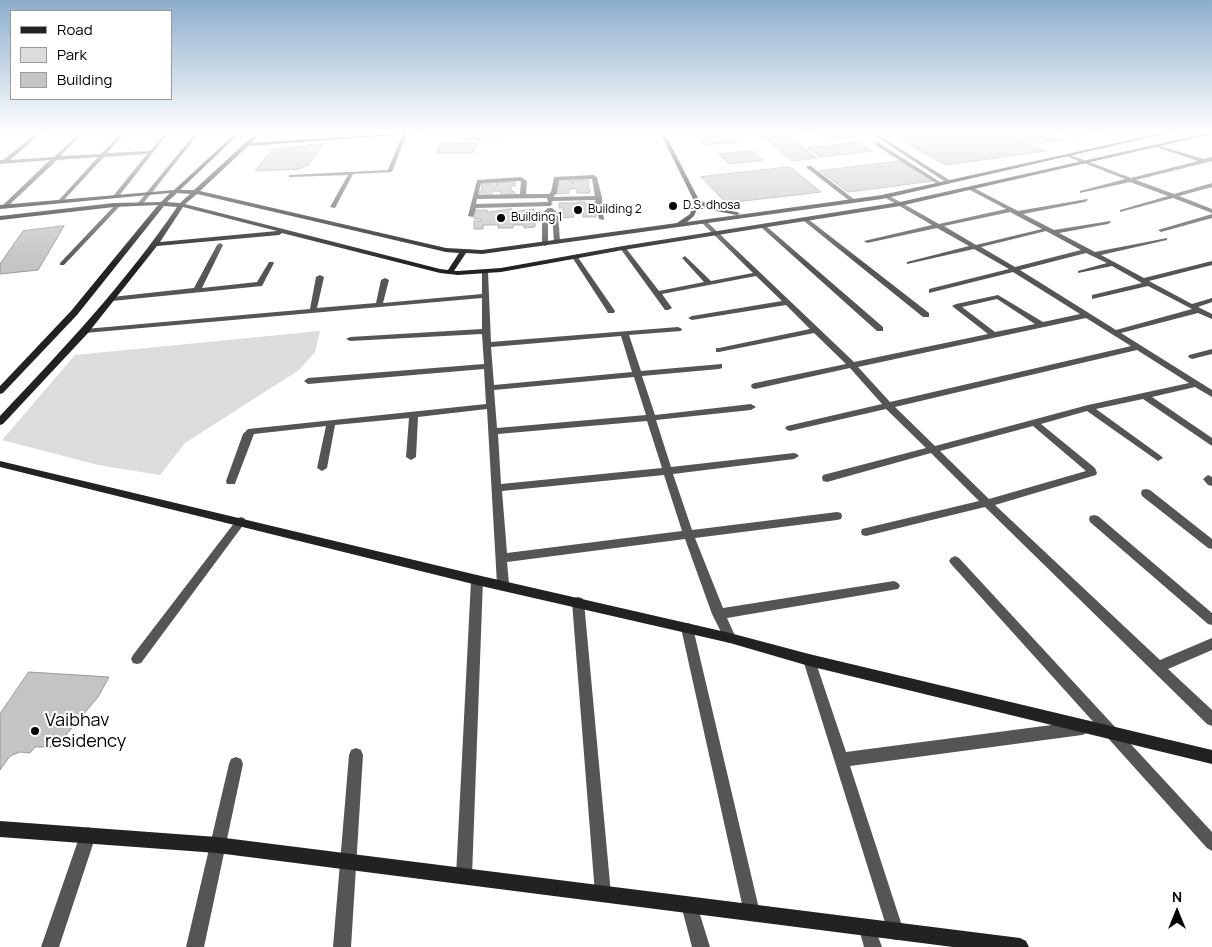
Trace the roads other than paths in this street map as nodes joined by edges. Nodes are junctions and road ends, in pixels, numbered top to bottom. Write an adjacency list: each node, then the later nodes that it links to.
1 (34, 176): 42 (street)
2 (83, 176): 32 (street)
3 (131, 176): 25 (street)
4 (163, 176): 22 (street)
5 (192, 176): 21 (street)
6 (213, 176): 23 (street)
7 (349, 176): 43 (lane)
8 (684, 176): 33 (street)
9 (820, 176): 34 (lane)
10 (929, 176): 18 (lane)
11 (940, 176): 17 (lane)
12 (974, 176): 17 (street)
13 (1022, 176): 20 (street)
14 (1121, 176): 16 (street)
15 (1146, 176): 16 (street)
16 (1131, 180): 24 (street); 29 (street)
17 (949, 182): 18 (street)
18 (941, 184): 27 (street)
19 (1212, 185): 29 (street)
20 (972, 189): 38 (street); 44 (street)
21 (176, 191): 22 (street); 23 (street); 36 (street)
22 (151, 192): 25 (street); 37 (street)
23 (196, 192): 39 (street); 71 (street)
24 (1082, 192)
25 (116, 195): 32 (street)
26 (524, 196): 28 (street); 28 (street); 35 (street)
27 (886, 196): 34 (street); 38 (street)
28 (475, 197): 41 (street)
29 (1174, 197): 45 (street); 46 (street)
30 (599, 198): 35 (street); 35 (street); 51 (street)
31 (1085, 200): 44 (street)
32 (61, 201): 42 (street)
33 (697, 201): 47 (street); 55 (street)
34 (853, 201): 47 (street)
35 (550, 202): 41 (street); 64 (street); 66 (street)
36 (163, 203): 37 (street); 39 (street); 129 (street)
37 (140, 204): 40 (street)
38 (900, 204): 52 (street); 56 (street)
39 (181, 205): 60 (street); 65 (street)
40 (117, 206): 50 (street); 78 (lane)
41 (473, 206): 48 (street)
42 (2, 207)
43 (333, 207)
44 (1015, 211): 56 (street); 58 (street)
45 (1122, 211)
46 (1212, 212)
47 (756, 215): 53 (street)
48 (471, 216)
49 (1212, 216): 59 (street)
50 (0, 218)
51 (602, 219)
52 (806, 220): 57 (street); 102 (street)
53 (704, 222): 55 (street); 61 (street)
54 (1108, 222): 58 (street)
55 (676, 226): 64 (street)
56 (938, 226): 63 (street); 68 (street)
57 (764, 227): 61 (street); 108 (street)
58 (1051, 230): 68 (street); 70 (street)
59 (1161, 230)
60 (287, 232): 65 (street); 81 (street)
61 (715, 234): 69 (street); 84 (street)
62 (1165, 239): 72 (street)
63 (866, 241)
64 (557, 242): 66 (street)
65 (155, 244): 94 (street)
66 (545, 244): 71 (street)
67 (220, 245): 89 (street)
68 (973, 246): 76 (street); 80 (street)
69 (623, 248): 73 (street); 91 (street)
70 (1088, 250): 72 (street); 80 (street)
71 (463, 252): 81 (street)
72 (1096, 254): 79 (street)
73 (575, 257): 82 (street); 101 (street)
74 (685, 258): 88 (street)
75 (271, 263): 89 (street)
76 (910, 263)
77 (1212, 263): 87 (street)
78 (62, 264)
79 (1113, 264): 83 (street); 87 (street)
80 (1014, 269): 90 (street); 103 (street)
81 (450, 272): 82 (street)
82 (485, 272): 92 (street)
83 (1080, 272)
84 (757, 274): 88 (street); 96 (street)
85 (320, 277): 100 (street)
86 (384, 280): 97 (street)
87 (1146, 282): 93 (street); 99 (street)
88 (709, 283): 91 (street)
89 (197, 290): 94 (street)
90 (932, 291)
91 (658, 293): 98 (street)
92 (484, 296): 97 (street); 111 (street)
93 (1094, 297)
94 (112, 298): 110 (street)
95 (1212, 300): 99 (street)
96 (786, 303): 105 (street); 109 (street)
97 (380, 305): 100 (street)
98 (668, 308)
99 (1196, 308): 104 (street); 112 (street)
100 (313, 311): 110 (street)
101 (611, 311)
102 (926, 315)
103 (1088, 315): 106 (street); 112 (street)
104 (1212, 317)
105 (692, 318)
106 (1040, 324): 114 (street); 114 (street)
107 (678, 329): 113 (street)
108 (880, 329)
109 (815, 330): 118 (street); 123 (street)
110 (85, 331): 138 (street)
111 (486, 331): 115 (street); 116 (street)
112 (1116, 332): 117 (street)
113 (624, 333): 116 (street); 124 (street)
114 (994, 335): 123 (street)
115 (350, 339)
116 (487, 345): 121 (street)
117 (1140, 347): 126 (street); 133 (street)
118 (719, 350)
119 (1212, 352): 120 (street)
120 (1192, 358)
121 (489, 366): 125 (street); 128 (street)
122 (719, 366): 124 (street)
123 (852, 366): 127 (street); 133 (street)
124 (637, 373): 128 (street); 137 (street)
125 (308, 381)
126 (1196, 384): 130 (street); 131 (street)
127 (755, 386)
128 (491, 388): 132 (street)
129 (0, 391)
130 (1212, 394)
131 (1144, 396): 135 (street); 143 (street)
132 (492, 406): 136 (street); 142 (street)
133 (889, 406): 141 (street); 144 (street)
134 (751, 407): 137 (street)
135 (1088, 408): 140 (street); 147 (street)
136 (414, 414): 139 (street); 146 (street)
137 (651, 418): 142 (street); 150 (street)
138 (0, 422)
139 (331, 422): 149 (street); 152 (street)
140 (1035, 423): 144 (street); 155 (street)
141 (790, 428)
142 (493, 431): 153 (street)
143 (1212, 443)
144 (934, 450): 151 (street); 155 (street)
145 (794, 456): 150 (street)
146 (411, 457)
147 (1158, 458)
148 (0, 464): 158 (street)
149 (322, 468)
150 (668, 471): 153 (street); 160 (street)
151 (826, 478)
152 (231, 480)
153 (497, 488): 162 (street)
154 (1146, 494): 161 (street)
155 (987, 503): 159 (street); 175 (street)
156 (837, 516): 160 (street)
157 (1094, 519): 169 (street)
158 (240, 521): 164 (street); 173 (lane)
159 (866, 532)
160 (690, 536): 162 (street); 168 (street)
161 (1212, 545)
162 (501, 558): 165 (street)
163 (954, 561): 178 (street)
164 (477, 580): 165 (street); 188 (street)
165 (503, 584): 167 (street)
166 (894, 586): 168 (street)
167 (578, 602): 170 (street); 189 (street)
168 (718, 614): 171 (street)
169 (1212, 620)
170 (687, 628): 171 (street); 191 (street)
171 (730, 638): 174 (street)
172 (1212, 644): 175 (street)
173 (137, 659)
174 (809, 660): 177 (street); 181 (street)
175 (1158, 667): 176 (street)
176 (1212, 720)
177 (1089, 727): 178 (street); 181 (street)
178 (1108, 731): 180 (street); 185 (street)
179 (356, 755): 187 (street)
180 (1212, 757)
181 (840, 760): 193 (street)
182 (236, 764): 186 (street)
183 (0, 829): 184 (street)
184 (88, 835): 186 (street); 194 (street)
185 (1212, 844)
186 (217, 845): 187 (street); 195 (street)
187 (348, 861): 188 (street); 196 (street)
188 (464, 876): 189 (street)
189 (603, 894): 190 (street)
190 (689, 905): 191 (street); 197 (street)
191 (752, 913): 192 (street)
192 (866, 929): 193 (street); 198 (street)
193 (896, 932): 199 (street)
194 (50, 947)
195 (195, 947)
196 (342, 947)
197 (701, 947)
198 (874, 947)
199 (1020, 947)

